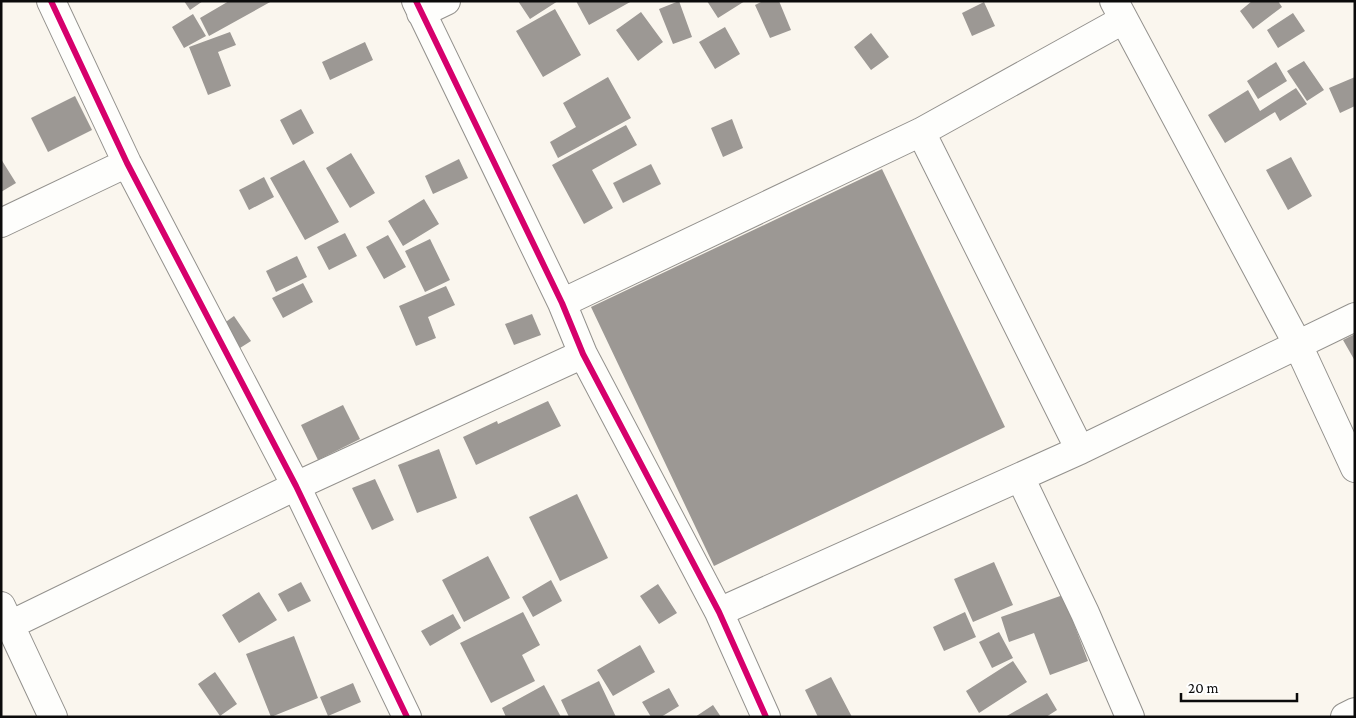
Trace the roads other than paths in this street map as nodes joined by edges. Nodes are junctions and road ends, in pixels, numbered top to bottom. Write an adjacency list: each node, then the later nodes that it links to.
1 (51, 1): 6 (street)
2 (446, 1): 3 (street)
3 (418, 7): 8 (street)
4 (1119, 11): 5 (street); 10 (street)
5 (921, 132): 8 (street); 12 (street)
6 (127, 163): 7 (street); 15 (street)
7 (1, 223)
8 (562, 303): 11 (street)
9 (1355, 317): 10 (street)
10 (1298, 345): 12 (street); 13 (street)
11 (583, 354): 15 (street); 16 (street)
12 (1080, 450): 14 (street)
13 (1355, 468)
14 (1020, 477): 16 (street); 22 (street)
15 (296, 486): 17 (street); 20 (street)
16 (718, 612): 21 (street)
17 (6, 615): 19 (street)
18 (1355, 712): 23 (street)
19 (53, 717)
20 (407, 717)
21 (766, 717)
22 (1130, 717)
23 (1345, 717)

